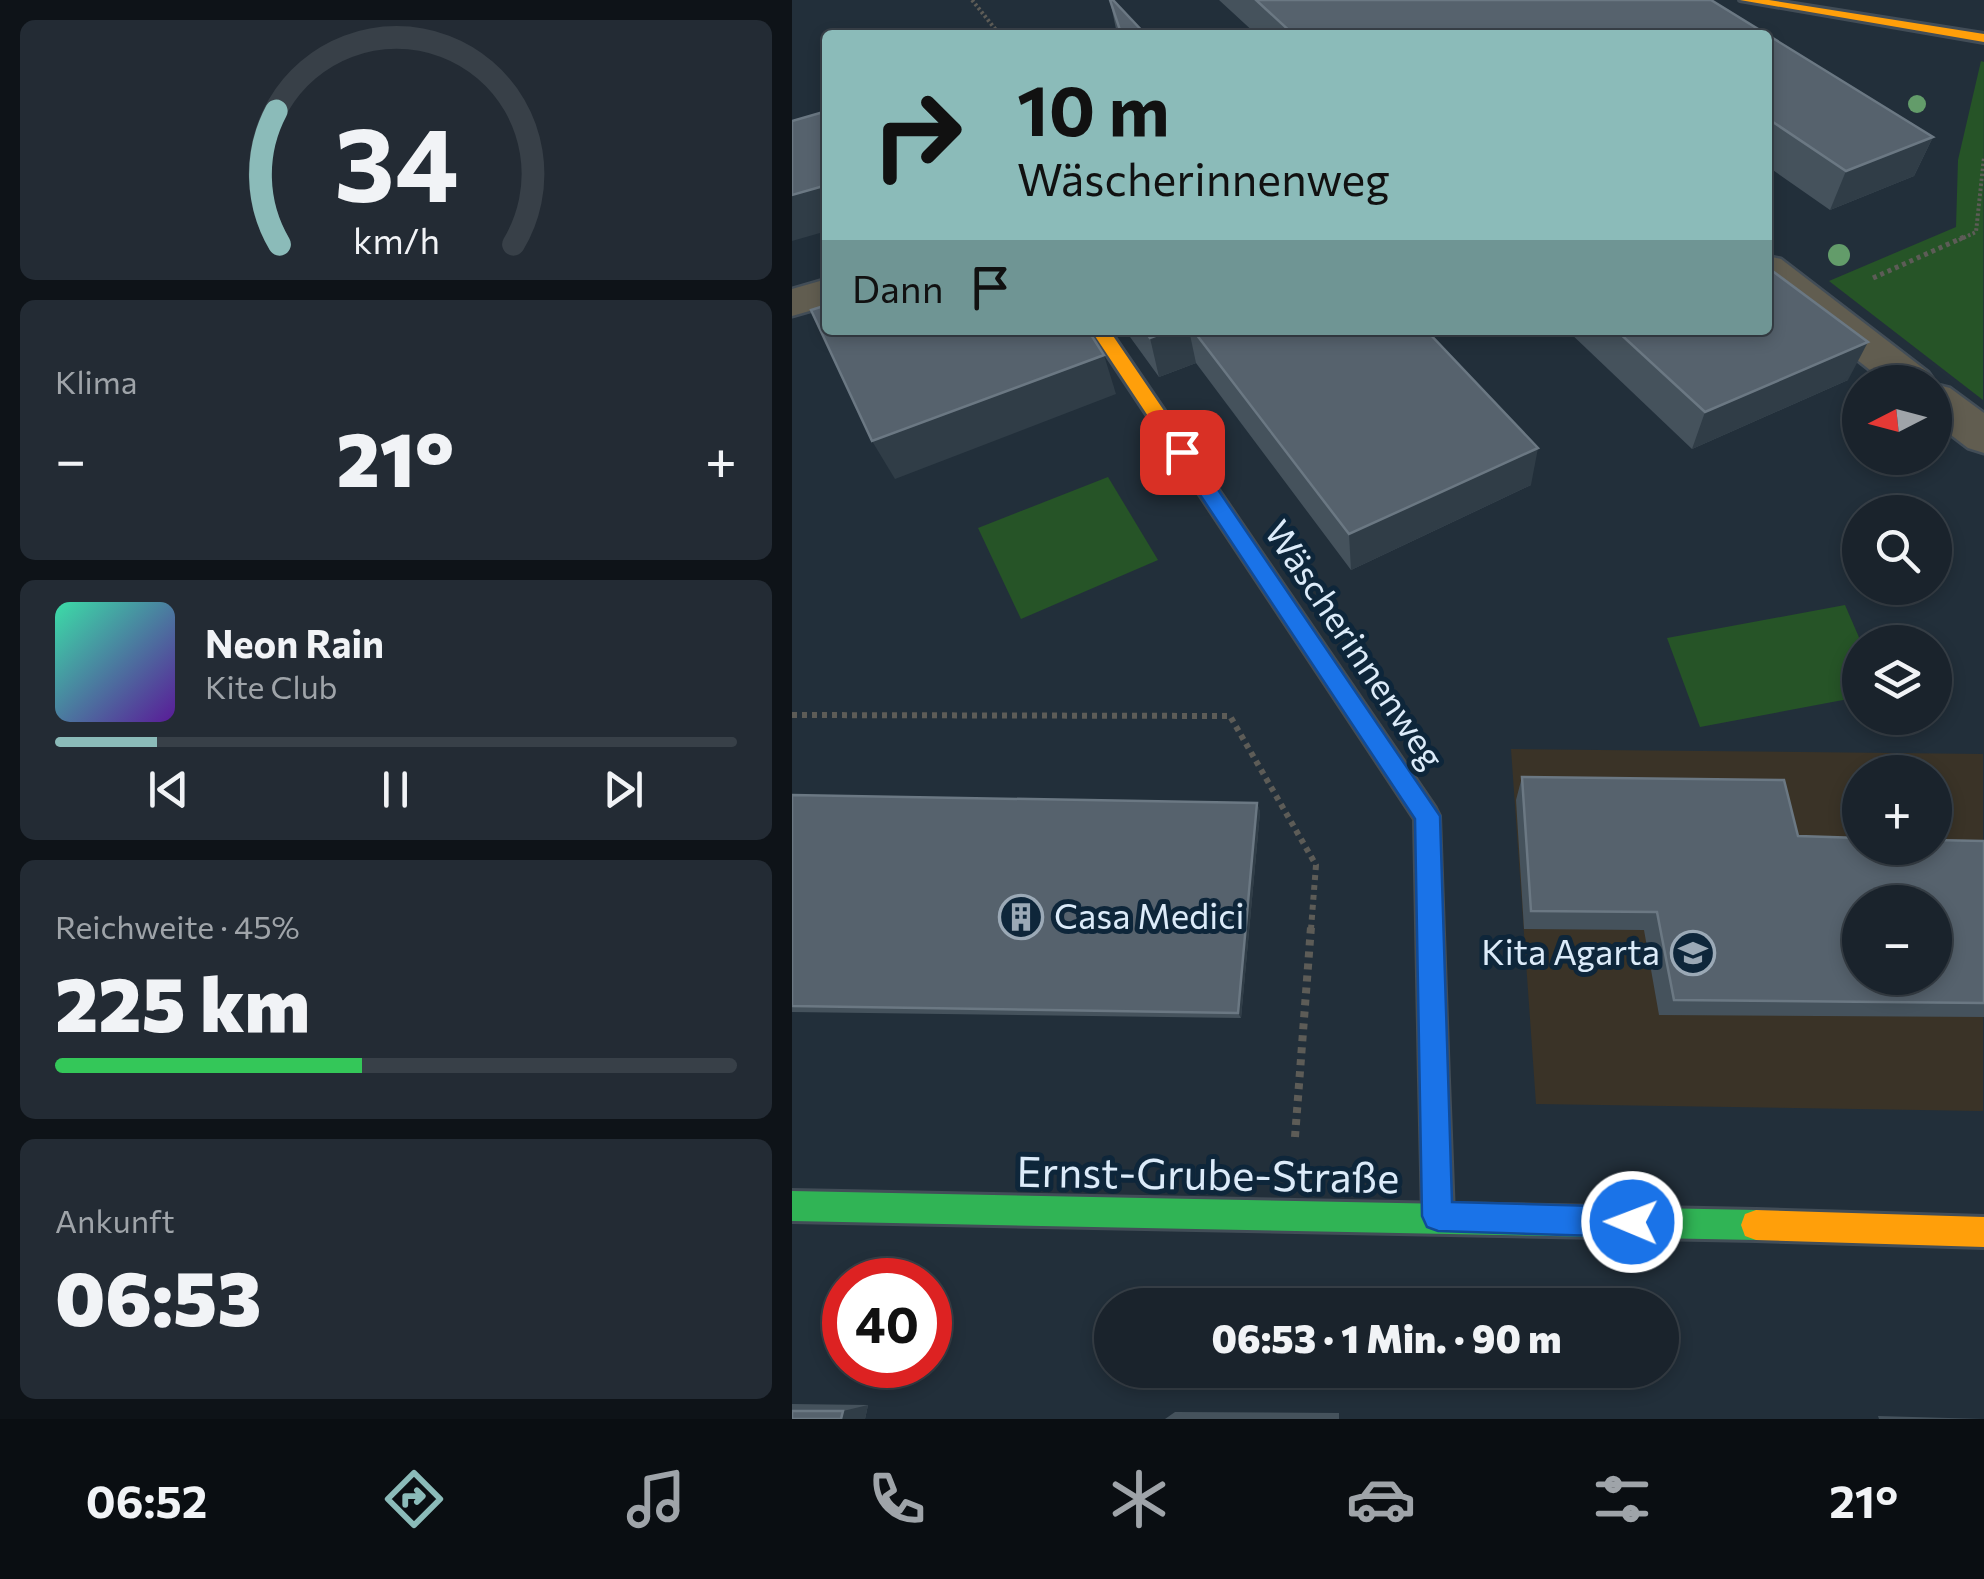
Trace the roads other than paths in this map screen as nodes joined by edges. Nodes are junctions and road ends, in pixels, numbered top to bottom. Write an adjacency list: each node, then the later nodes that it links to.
1 (1746, 0): 2 (street)
2 (1984, 38)
3 (1772, 272): 7 (street)
4 (822, 294): 5 (street)
5 (792, 303)
6 (1103, 335): 11 (street, Wäscherinnenweg)
7 (1892, 365)
8 (1952, 413): 9 (street)
9 (1984, 437)
10 (792, 1206): 11 (street, Ernst-Grube-Straße)
11 (1438, 1216): 12 (street, Ernst-Grube-Straße)
12 (1984, 1232)

